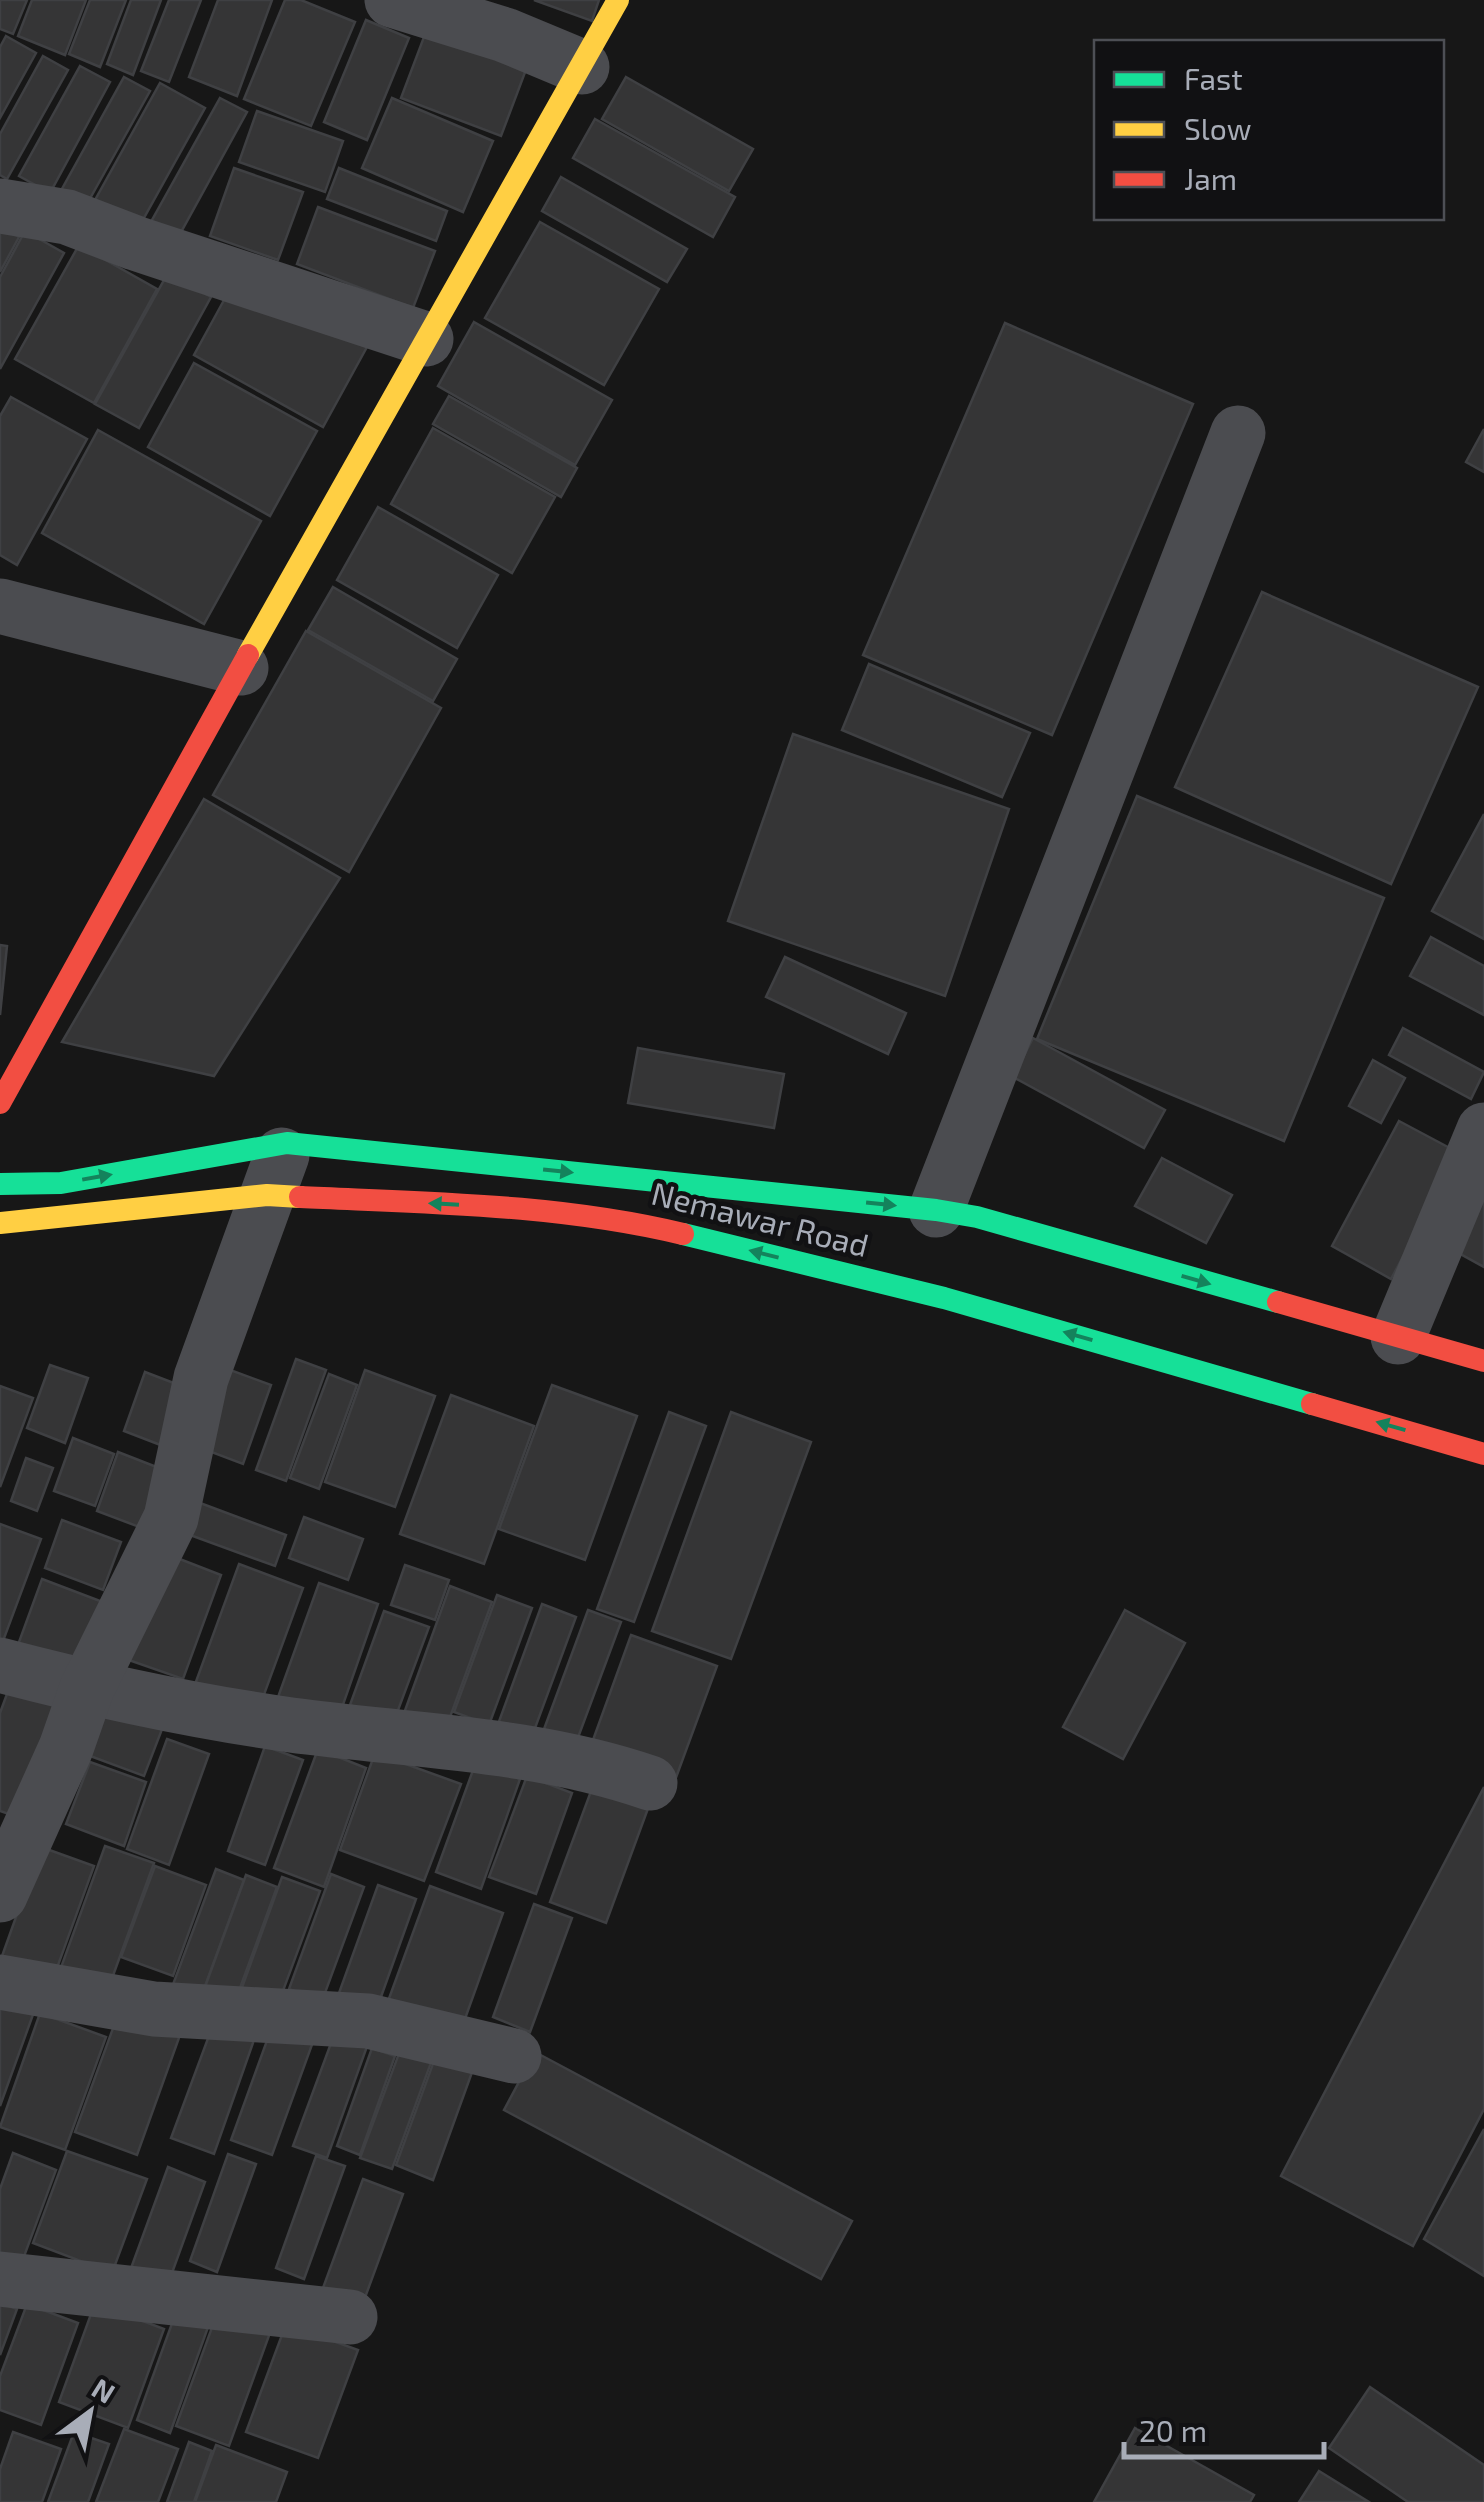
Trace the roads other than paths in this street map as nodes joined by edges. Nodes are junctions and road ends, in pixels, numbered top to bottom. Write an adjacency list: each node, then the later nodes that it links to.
1 (392, 0): 3 (street)
2 (618, 0): 3 (main road)
3 (582, 67): 5 (main road)
4 (0, 206): 5 (street)
5 (426, 338): 8 (main road)
6 (1238, 432): 14 (street)
7 (0, 606): 8 (street)
8 (241, 668): 9 (main road)
9 (0, 1103)
10 (1484, 1130): 16 (street)
11 (286, 1143): 12 (main road, Nemawar Road, one-way to 11); 13 (street); 14 (main road, Nemawar Road, one-way to 14)
12 (0, 1184)
13 (267, 1195): 15 (main road, Nemawar Road); 18 (main road, Nemawar Road, one-way to 13); 20 (street)
14 (936, 1210): 16 (main road, Nemawar Road, one-way to 16)
15 (0, 1223)
16 (1398, 1337): 17 (main road, Nemawar Road)
17 (1484, 1361)
18 (1484, 1454)
19 (0, 1665): 20 (street)
20 (87, 1688): 21 (street); 22 (street)
21 (650, 1784)
22 (0, 1895)
23 (0, 1982): 24 (street)
24 (514, 2056)
25 (0, 2280): 26 (street)
26 (350, 2316)

